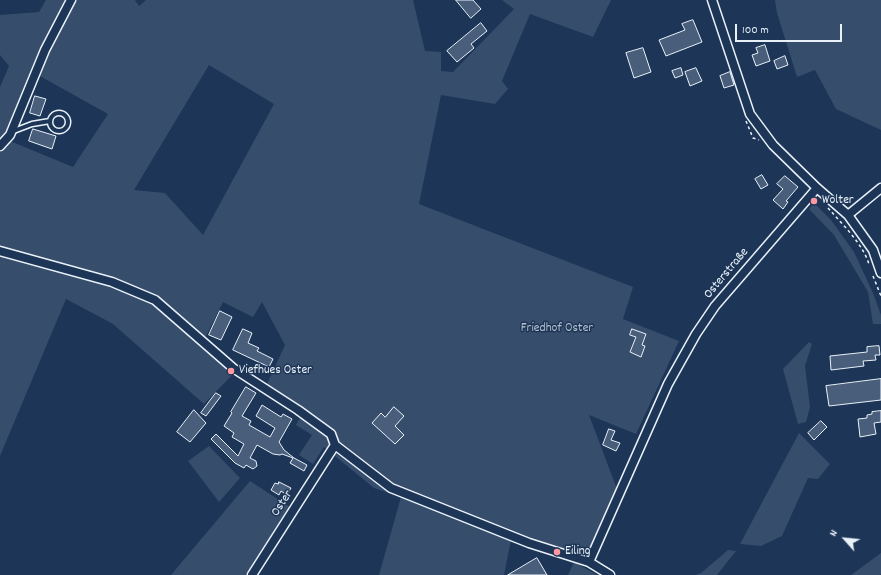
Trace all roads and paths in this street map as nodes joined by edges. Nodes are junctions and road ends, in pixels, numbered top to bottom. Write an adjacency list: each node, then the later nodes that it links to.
1 (71, 0): 4 (street)
2 (712, 0): 6 (street)
3 (50, 121): 3 (lane); 4 (lane)
4 (11, 132): 5 (street)
5 (0, 146)
6 (817, 188): 8 (street); 12 (street, Osterstraße)
7 (881, 188): 8 (street)
8 (848, 215): 10 (street)
9 (0, 251): 11 (street)
10 (881, 273)
11 (335, 445): 12 (street); 13 (street, Oster)
12 (589, 562): 14 (street)
13 (252, 575)
14 (610, 575)

